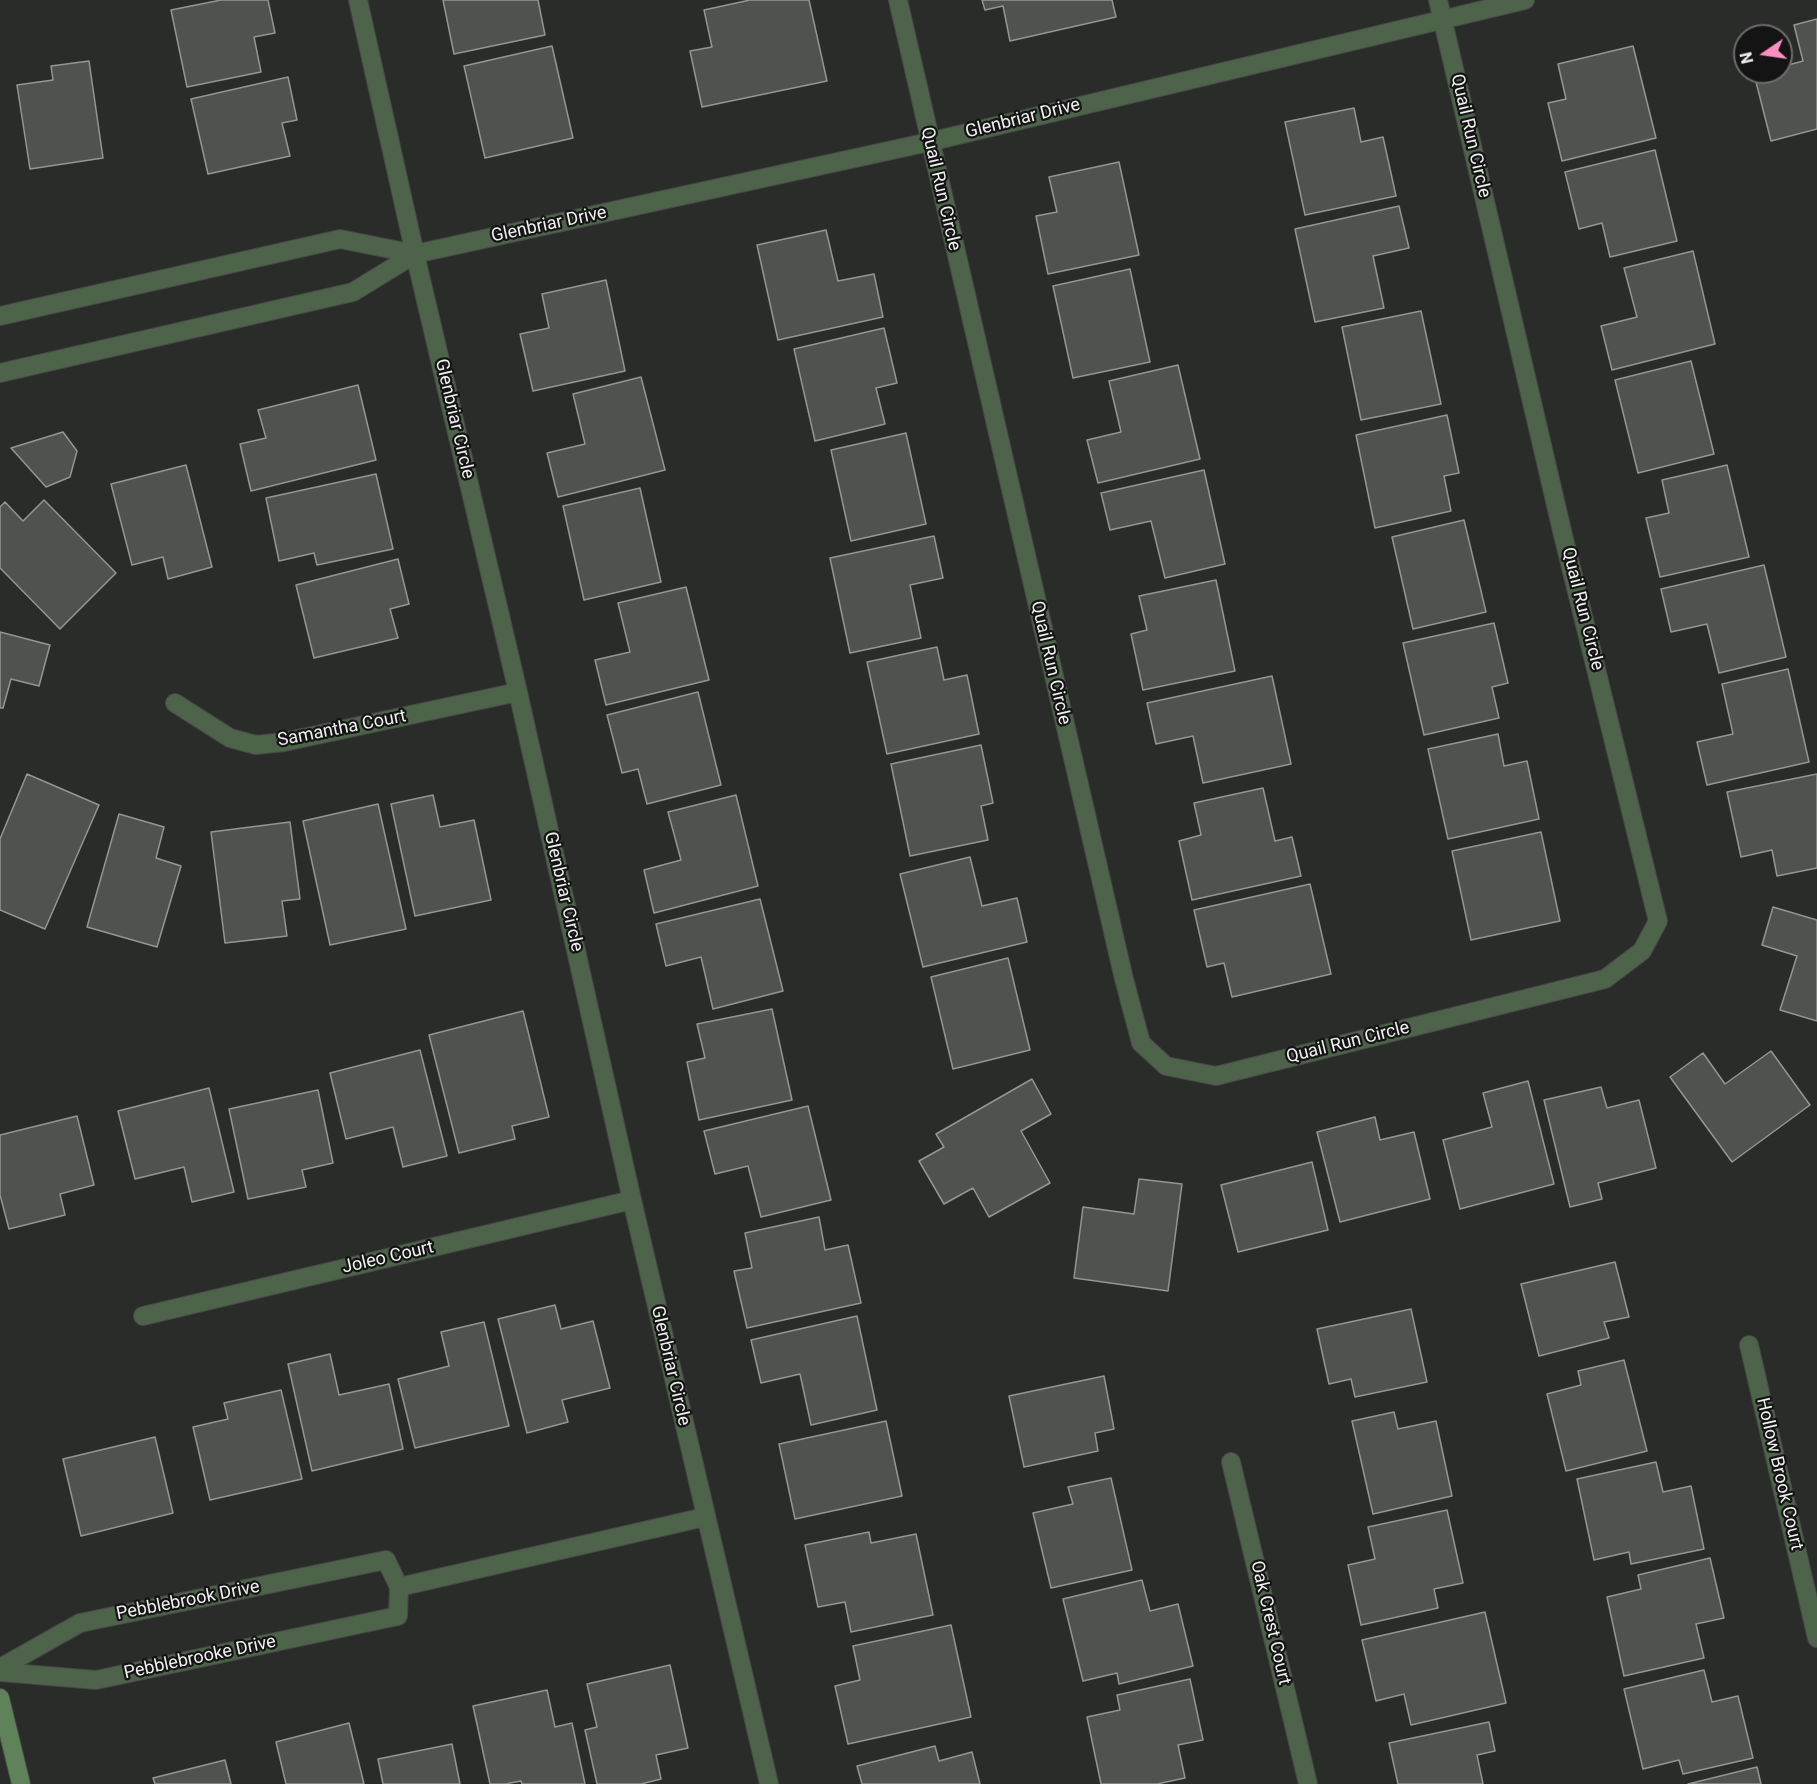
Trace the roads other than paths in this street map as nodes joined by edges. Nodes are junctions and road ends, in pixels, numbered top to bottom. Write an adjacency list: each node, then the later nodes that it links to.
1 (358, 0): 7 (street, Glenbriar Circle)
2 (898, 0): 6 (street, Quail Run Circle)
3 (1438, 0): 5 (street, Quail Run Circle)
4 (1525, 0): 5 (street, Glenbriar Drive)
5 (1442, 18): 6 (street, Glenbriar Drive); 6 (street, Quail Run Circle)
6 (929, 142): 7 (street, Glenbriar Drive)
7 (415, 254): 8 (street, Glenbriar Drive); 9 (street, Glenbriar Drive); 10 (street, Glenbriar Circle)
8 (0, 316)
9 (0, 373)
10 (518, 692): 11 (street, Samantha Court); 12 (street, Glenbriar Circle)
11 (175, 703)
12 (632, 1200): 13 (street, Joleo Court); 16 (street, Glenbriar Circle)
13 (143, 1316)
14 (1749, 1345): 18 (street, Hollow Brook Court)
15 (1232, 1462): 23 (street, Oak Crest Court)
16 (705, 1517): 17 (street); 22 (street, Glenbriar Circle)
17 (399, 1587): 19 (street, Pebblebrooke Drive); 19 (street, Pebblebrook Drive)
18 (1817, 1638)
19 (0, 1670)
20 (0, 1698): 21 (main road)
21 (21, 1784)
22 (769, 1784)
23 (1308, 1784)

